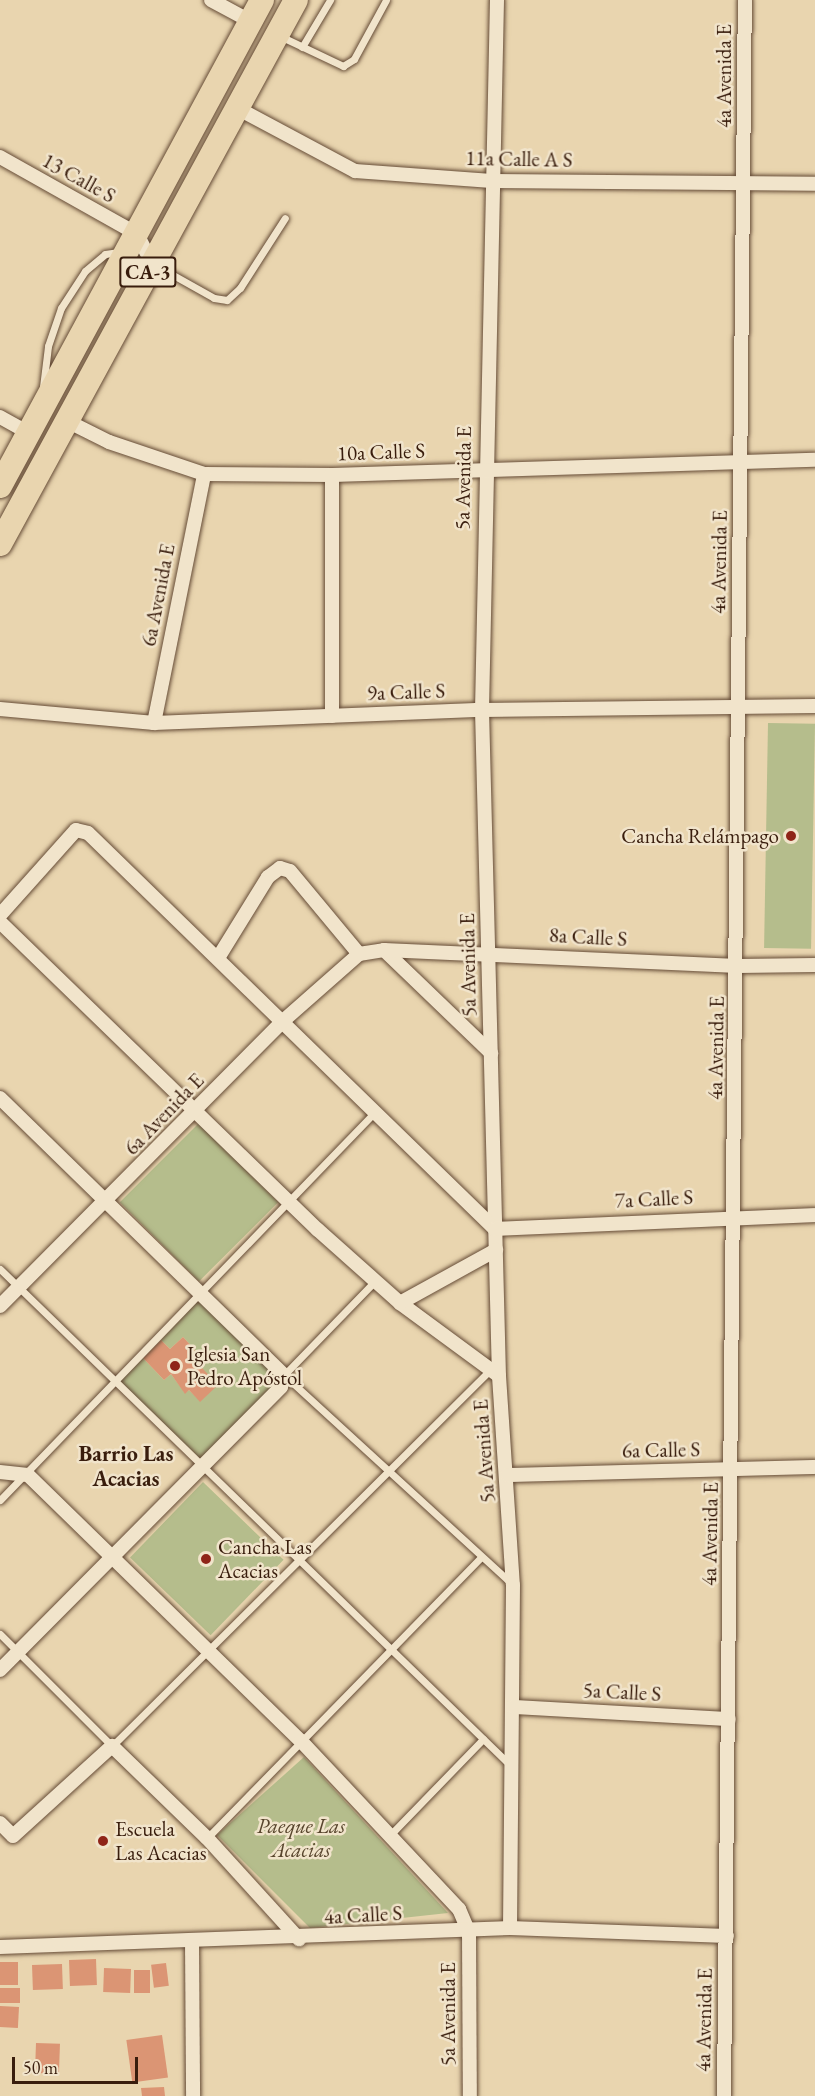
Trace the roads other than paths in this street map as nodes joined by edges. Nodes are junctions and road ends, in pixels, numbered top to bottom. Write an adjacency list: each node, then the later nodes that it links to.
1 (211, 0): 8 (street)
2 (262, 0): 8 (highway, CA-3)
3 (296, 0): 9 (highway, CA-3)
4 (330, 0): 10 (lane)
5 (386, 0): 10 (lane)
6 (497, 0): 13 (street, 5a Avenida E)
7 (744, 0): 14 (street, 4a Avenida E)
8 (250, 21): 17 (highway, CA-3)
9 (277, 34): 10 (lane); 11 (highway, CA-3)
10 (302, 47)
11 (237, 108): 13 (street, 11a Calle A S); 18 (highway, CA-3)
12 (0, 158): 17 (street, 13 Calle S)
13 (492, 181): 14 (street, 11a Calle A S); 24 (street, 5a Avenida E)
14 (745, 182): 15 (street, 11a Calle A S); 22 (street, 4a Avenida E)
15 (815, 184)
16 (285, 218): 18 (lane)
17 (132, 243): 18 (street); 21 (highway, CA-3)
18 (152, 264): 20 (highway, CA-3)
19 (0, 417): 21 (street)
20 (67, 421): 25 (street, 10a Calle S); 28 (highway, CA-3)
21 (29, 433): 27 (highway, CA-3)
22 (742, 459): 23 (street, 10a Calle S); 24 (street, 10a Calle S); 30 (street, 4a Avenida E)
23 (815, 460)
24 (484, 469): 26 (street, 10a Calle S); 32 (street, 5a Avenida E)
25 (204, 474): 26 (street, 10a Calle S); 34 (street, 6a Avenida E)
26 (332, 475): 33 (street)
27 (0, 486)
28 (0, 544)
29 (815, 706): 30 (street, 9a Calle S)
30 (736, 707): 32 (street, 9a Calle S); 42 (street, 4a Avenida E)
31 (0, 709): 34 (street, 9a Calle S)
32 (482, 710): 33 (street, 9a Calle S); 38 (street, 5a Avenida E)
33 (332, 716): 34 (street, 9a Calle S)
34 (154, 723)
35 (0, 915): 40 (street)
36 (0, 922): 46 (street)
37 (384, 950): 38 (street, 8a Calle S); 39 (street, 8a Calle S); 44 (street)
38 (489, 953): 42 (street, 8a Calle S); 44 (street, 5a Avenida E)
39 (359, 954): 40 (street); 43 (street, 6a Avenida E)
40 (218, 958): 43 (street)
41 (815, 964): 42 (street, 8a Calle S)
42 (738, 966): 50 (street, 4a Avenida E)
43 (283, 1022): 46 (street, 6a Avenida E); 47 (street)
44 (491, 1053): 52 (street, 5a Avenida E)
45 (0, 1098): 48 (street)
46 (196, 1111): 48 (street, 6a Avenida E); 49 (street)
47 (375, 1112): 49 (lane); 52 (street)
48 (108, 1201): 56 (street, 6a Avenida E); 57 (street)
49 (289, 1202): 55 (street); 57 (lane)
50 (735, 1215): 51 (street, 7a Calle S); 52 (street, 7a Calle S); 65 (street, 4a Avenida E)
51 (815, 1215)
52 (495, 1229): 53 (street, 5a Avenida E)
53 (496, 1250): 58 (street); 60 (street, 5a Avenida E)
54 (0, 1269): 56 (lane)
55 (375, 1281): 58 (street); 61 (lane)
56 (18, 1286): 59 (street, 6a Avenida E); 62 (lane)
57 (202, 1292): 61 (street); 62 (lane)
58 (399, 1303): 60 (street)
59 (0, 1305)
60 (495, 1372): 67 (lane); 69 (street, 5a Avenida E)
61 (284, 1375): 63 (street); 67 (lane)
62 (116, 1383): 63 (lane); 68 (lane)
63 (200, 1467): 71 (street); 73 (lane)
64 (815, 1467): 65 (street, 6a Calle S)
65 (732, 1469): 69 (street, 6a Calle S); 81 (street, 4a Avenida E)
66 (0, 1472): 68 (street)
67 (387, 1474): 72 (lane); 73 (lane)
68 (28, 1475): 70 (lane); 71 (street)
69 (508, 1475): 74 (street, 5a Avenida E)
70 (0, 1500)
71 (112, 1556): 77 (street); 78 (street)
72 (480, 1558): 74 (lane); 76 (lane)
73 (299, 1562): 76 (lane); 78 (lane)
74 (513, 1585): 80 (street, 5a Avenida E)
75 (0, 1634): 77 (lane)
76 (391, 1650): 82 (lane); 83 (lane)
77 (18, 1651): 79 (street); 84 (lane)
78 (209, 1651): 83 (street); 84 (lane)
79 (0, 1670)
80 (513, 1707): 81 (street, 5a Calle S); 85 (street, 5a Avenida E)
81 (729, 1719): 91 (street, 4a Avenida E)
82 (483, 1739): 85 (lane); 87 (lane)
83 (301, 1741): 87 (street); 88 (lane)
84 (112, 1746): 86 (street); 88 (street)
85 (512, 1767): 89 (street, 5a Avenida E)
86 (0, 1823)
87 (393, 1833): 90 (street)
88 (207, 1838): 92 (street)
89 (510, 1928): 90 (street, 4a Calle S); 91 (street, 4a Calle S)
90 (469, 1932): 92 (street, 4a Calle S); 96 (street, 5a Avenida E)
91 (727, 1936): 97 (street, 4a Avenida E)
92 (299, 1939): 93 (street, 4a Calle S)
93 (192, 1942): 94 (street, 4a Calle S); 95 (street)
94 (0, 1947)
95 (194, 2096)
96 (470, 2096)
97 (724, 2096)

